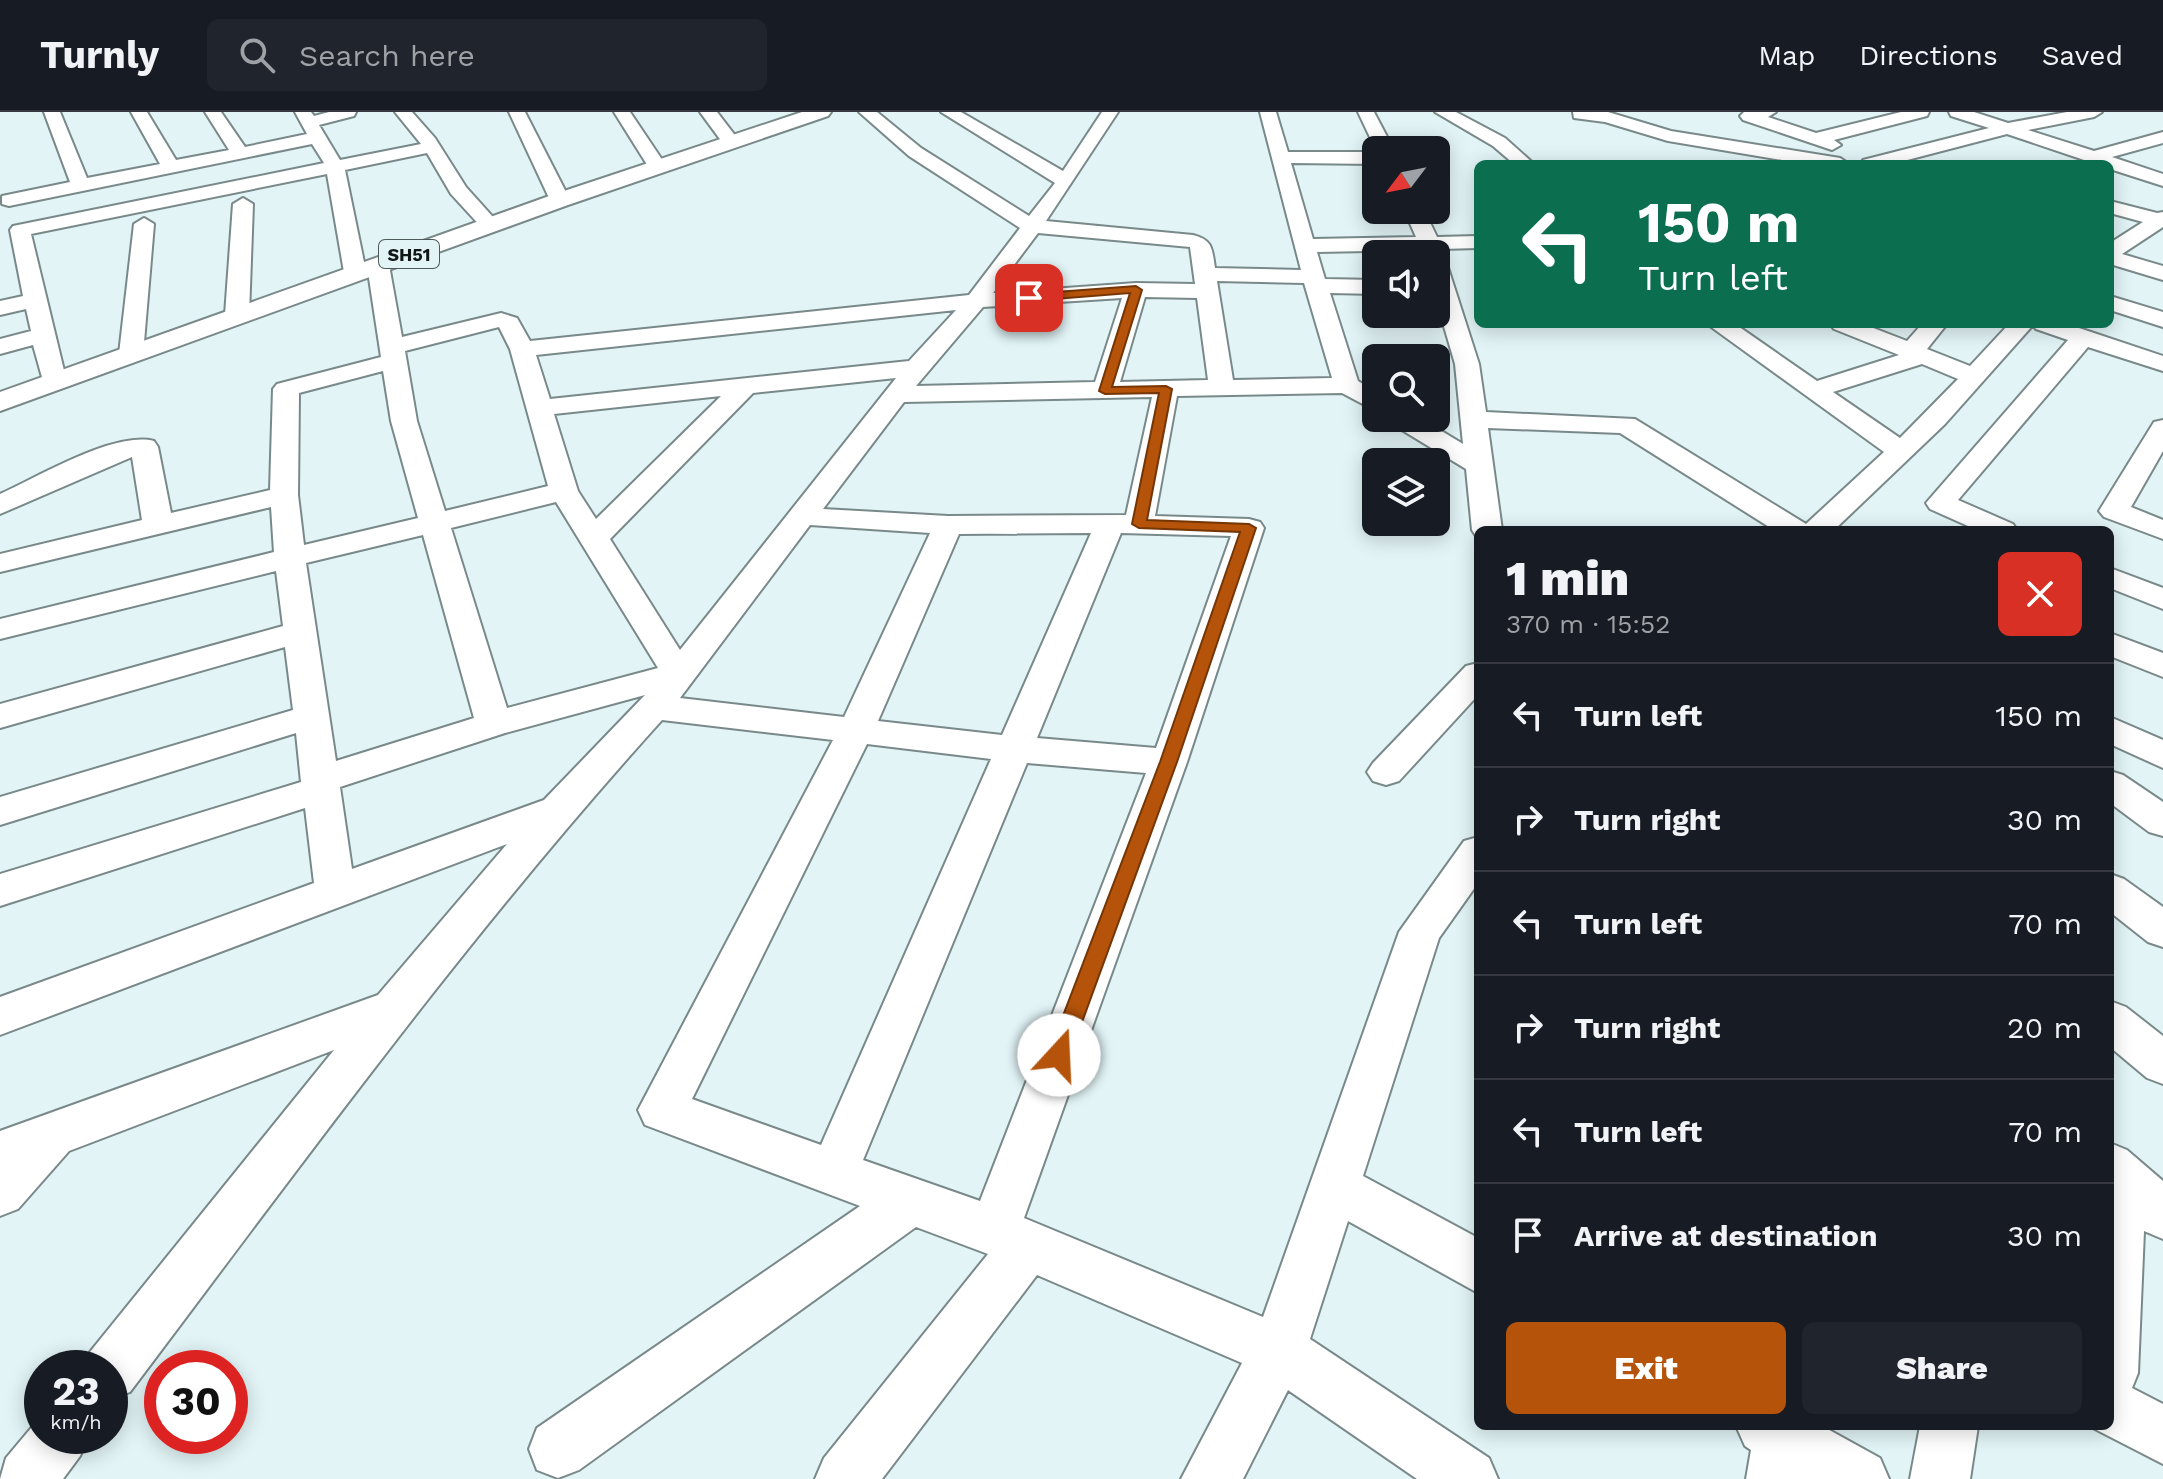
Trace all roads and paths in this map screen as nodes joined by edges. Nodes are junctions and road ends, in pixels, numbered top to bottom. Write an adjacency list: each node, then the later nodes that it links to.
1 (52, 112): 49 (street)
2 (139, 112): 43 (street)
3 (213, 112): 29 (street)
4 (348, 112): 22 (street)
5 (403, 112): 28 (street)
6 (517, 112): 50 (street)
7 (622, 112): 45 (street)
8 (708, 112): 27 (street)
9 (867, 112): 57 (street)
10 (949, 112): 48 (street)
11 (1110, 112): 48 (street)
12 (1268, 112): 33 (street)
13 (1366, 112): 24 (street)
14 (1443, 112): 35 (street)
15 (1768, 112): 21 (street)
16 (1921, 112): 26 (street)
17 (1957, 112): 23 (street)
18 (2087, 112): 23 (street)
19 (1578, 113): 30 (street); 36 (street)
20 (804, 114): 27 (main road, SH51)
21 (1742, 114): 26 (street)
22 (311, 124): 29 (street); 44 (street)
23 (2010, 128): 31 (street); 32 (street)
24 (1378, 136)
25 (2163, 137): 32 (street)
26 (1815, 139): 37 (street)
27 (731, 142): 45 (main road, SH51)
28 (432, 147): 44 (street); 56 (street)
29 (240, 153): 43 (street)
30 (1668, 154)
31 (1909, 154): 38 (street); 39 (street)
32 (2096, 156): 40 (street); 41 (street)
33 (1280, 157): 34 (street); 60 (street)
34 (1362, 158)
35 (1520, 160)
36 (1815, 160)
37 (1868, 160)
38 (1886, 160)
39 (1932, 160)
40 (2084, 160)
41 (2107, 160)
42 (2114, 162): 47 (street)
43 (171, 167): 49 (street)
44 (335, 167): 58 (street); 66 (street)
45 (658, 167): 50 (main road, SH51)
46 (0, 176): 52 (street)
47 (2163, 180)
48 (1066, 181): 57 (street)
49 (81, 186): 52 (street)
50 (560, 200): 56 (main road, SH51)
51 (243, 204): 77 (street)
52 (7, 205): 58 (street)
53 (2114, 208): 54 (street)
54 (2161, 219): 63 (street)
55 (144, 224): 91 (street)
56 (491, 226): 66 (main road, SH51)
57 (1031, 226): 69 (street); 74 (street)
58 (14, 235): 65 (street)
59 (1474, 243): 62 (street)
60 (1304, 246): 61 (street); 70 (street)
61 (1362, 249)
62 (1450, 249)
63 (2114, 252)
64 (2114, 256): 68 (street)
65 (27, 266): 67 (street); 73 (street)
66 (366, 268): 77 (main road, SH51); 92 (street)
67 (0, 272)
68 (2163, 273)
69 (1207, 282): 70 (street); 72 (street); 101 (street)
70 (1315, 282): 71 (street); 100 (street)
71 (1362, 286)
72 (1136, 290): 74 (street); 105 (street)
73 (34, 300): 76 (street); 87 (street)
74 (976, 301): 79 (street); 97 (street)
75 (2114, 304): 80 (street)
76 (0, 308)
77 (237, 315): 91 (main road, SH51)
78 (1450, 316): 110 (street)
79 (801, 319): 86 (street); 96 (street)
80 (2163, 320)
81 (1725, 328): 104 (street)
82 (1852, 328): 93 (street)
83 (1932, 328): 93 (street)
84 (2018, 328): 95 (street)
85 (2056, 328): 88 (street)
86 (697, 330): 90 (street); 103 (street)
87 (42, 335): 89 (street); 98 (street)
88 (2083, 337): 94 (street); 117 (street)
89 (0, 347)
90 (522, 349): 92 (street); 108 (street)
91 (131, 354): 98 (main road, SH51)
92 (393, 354): 116 (street); 121 (street)
93 (1916, 354): 95 (street); 104 (street)
94 (2163, 364)
95 (1974, 376): 113 (street)
96 (810, 378): 97 (street); 99 (street)
97 (908, 381): 105 (street); 119 (street)
98 (54, 383): 107 (main road, SH51)
99 (748, 384): 103 (street); 131 (street)
100 (1347, 385): 101 (street); 106 (street)
101 (1222, 388): 102 (street)
102 (1166, 389): 105 (street); 122 (street)
103 (694, 390): 108 (street)
104 (1813, 390): 113 (street)
105 (1105, 391)
106 (1362, 394)
107 (0, 402)
108 (539, 408): 115 (street)
109 (1450, 420): 110 (street)
110 (1474, 422): 114 (street); 126 (street)
111 (2163, 428): 120 (street)
112 (1424, 432): 114 (street)
113 (1901, 451): 127 (street)
114 (1479, 465): 125 (street)
115 (564, 491): 121 (street); 131 (street)
116 (284, 495): 123 (street); 132 (street)
117 (1940, 503): 128 (street); 129 (street)
118 (0, 505): 123 (street)
119 (801, 516): 124 (street); 140 (street)
120 (2106, 520): 130 (street)
121 (434, 524): 132 (street); 145 (street)
122 (1125, 524): 124 (street); 148 (street); 150 (street)
123 (158, 525): 133 (street)
124 (948, 525): 146 (street)
125 (1487, 526)
126 (1789, 526)
127 (1821, 526)
128 (1925, 526)
129 (1993, 526)
130 (2163, 530)
131 (593, 539): 140 (street)
132 (290, 559): 136 (street); 137 (street)
133 (0, 563)
134 (2114, 579): 135 (street)
135 (2163, 599)
136 (0, 629)
137 (300, 632): 143 (street); 144 (street)
138 (2114, 645): 139 (street)
139 (2163, 666)
140 (679, 674): 142 (street); 145 (street)
141 (1474, 678): 151 (street)
142 (654, 707): 146 (street); 154 (street)
143 (0, 716)
144 (312, 716): 152 (street); 155 (street)
145 (494, 724): 152 (street)
146 (856, 731): 148 (street); 168 (street)
147 (2114, 731): 149 (street)
148 (1014, 749): 150 (street); 168 (street)
149 (2163, 755)
150 (1169, 762): 174 (street)
151 (1386, 772)
152 (321, 785): 158 (street); 159 (street)
153 (2114, 787): 156 (street)
154 (558, 810): 159 (street); 162 (street)
155 (0, 811)
156 (2163, 822)
157 (1474, 858): 170 (street)
158 (0, 890)
159 (335, 891): 163 (street)
160 (2114, 893): 161 (street)
161 (2163, 930)
162 (394, 1008): 166 (street); 177 (street)
163 (0, 1016)
164 (2114, 1023): 165 (street)
165 (2163, 1064)
166 (58, 1130): 167 (street); 171 (street)
167 (0, 1154)
168 (834, 1171): 172 (street)
169 (2116, 1172): 173 (street); 175 (street)
170 (1335, 1187): 176 (street); 178 (street)
171 (0, 1192)
172 (911, 1200): 174 (street); 183 (street)
173 (2163, 1214)
174 (1011, 1238): 178 (street); 186 (street)
175 (2114, 1239)
176 (1474, 1265)
177 (127, 1350)
178 (1279, 1351): 187 (street); 188 (street)
179 (2114, 1409): 181 (street)
180 (1948, 1430): 190 (street)
181 (2163, 1435)
182 (1777, 1442): 189 (street)
183 (558, 1449)
184 (46, 1454): 185 (street)
185 (27, 1479)
186 (845, 1479)
187 (1211, 1479)
188 (1468, 1479)
189 (1859, 1479)
190 (1940, 1479)

